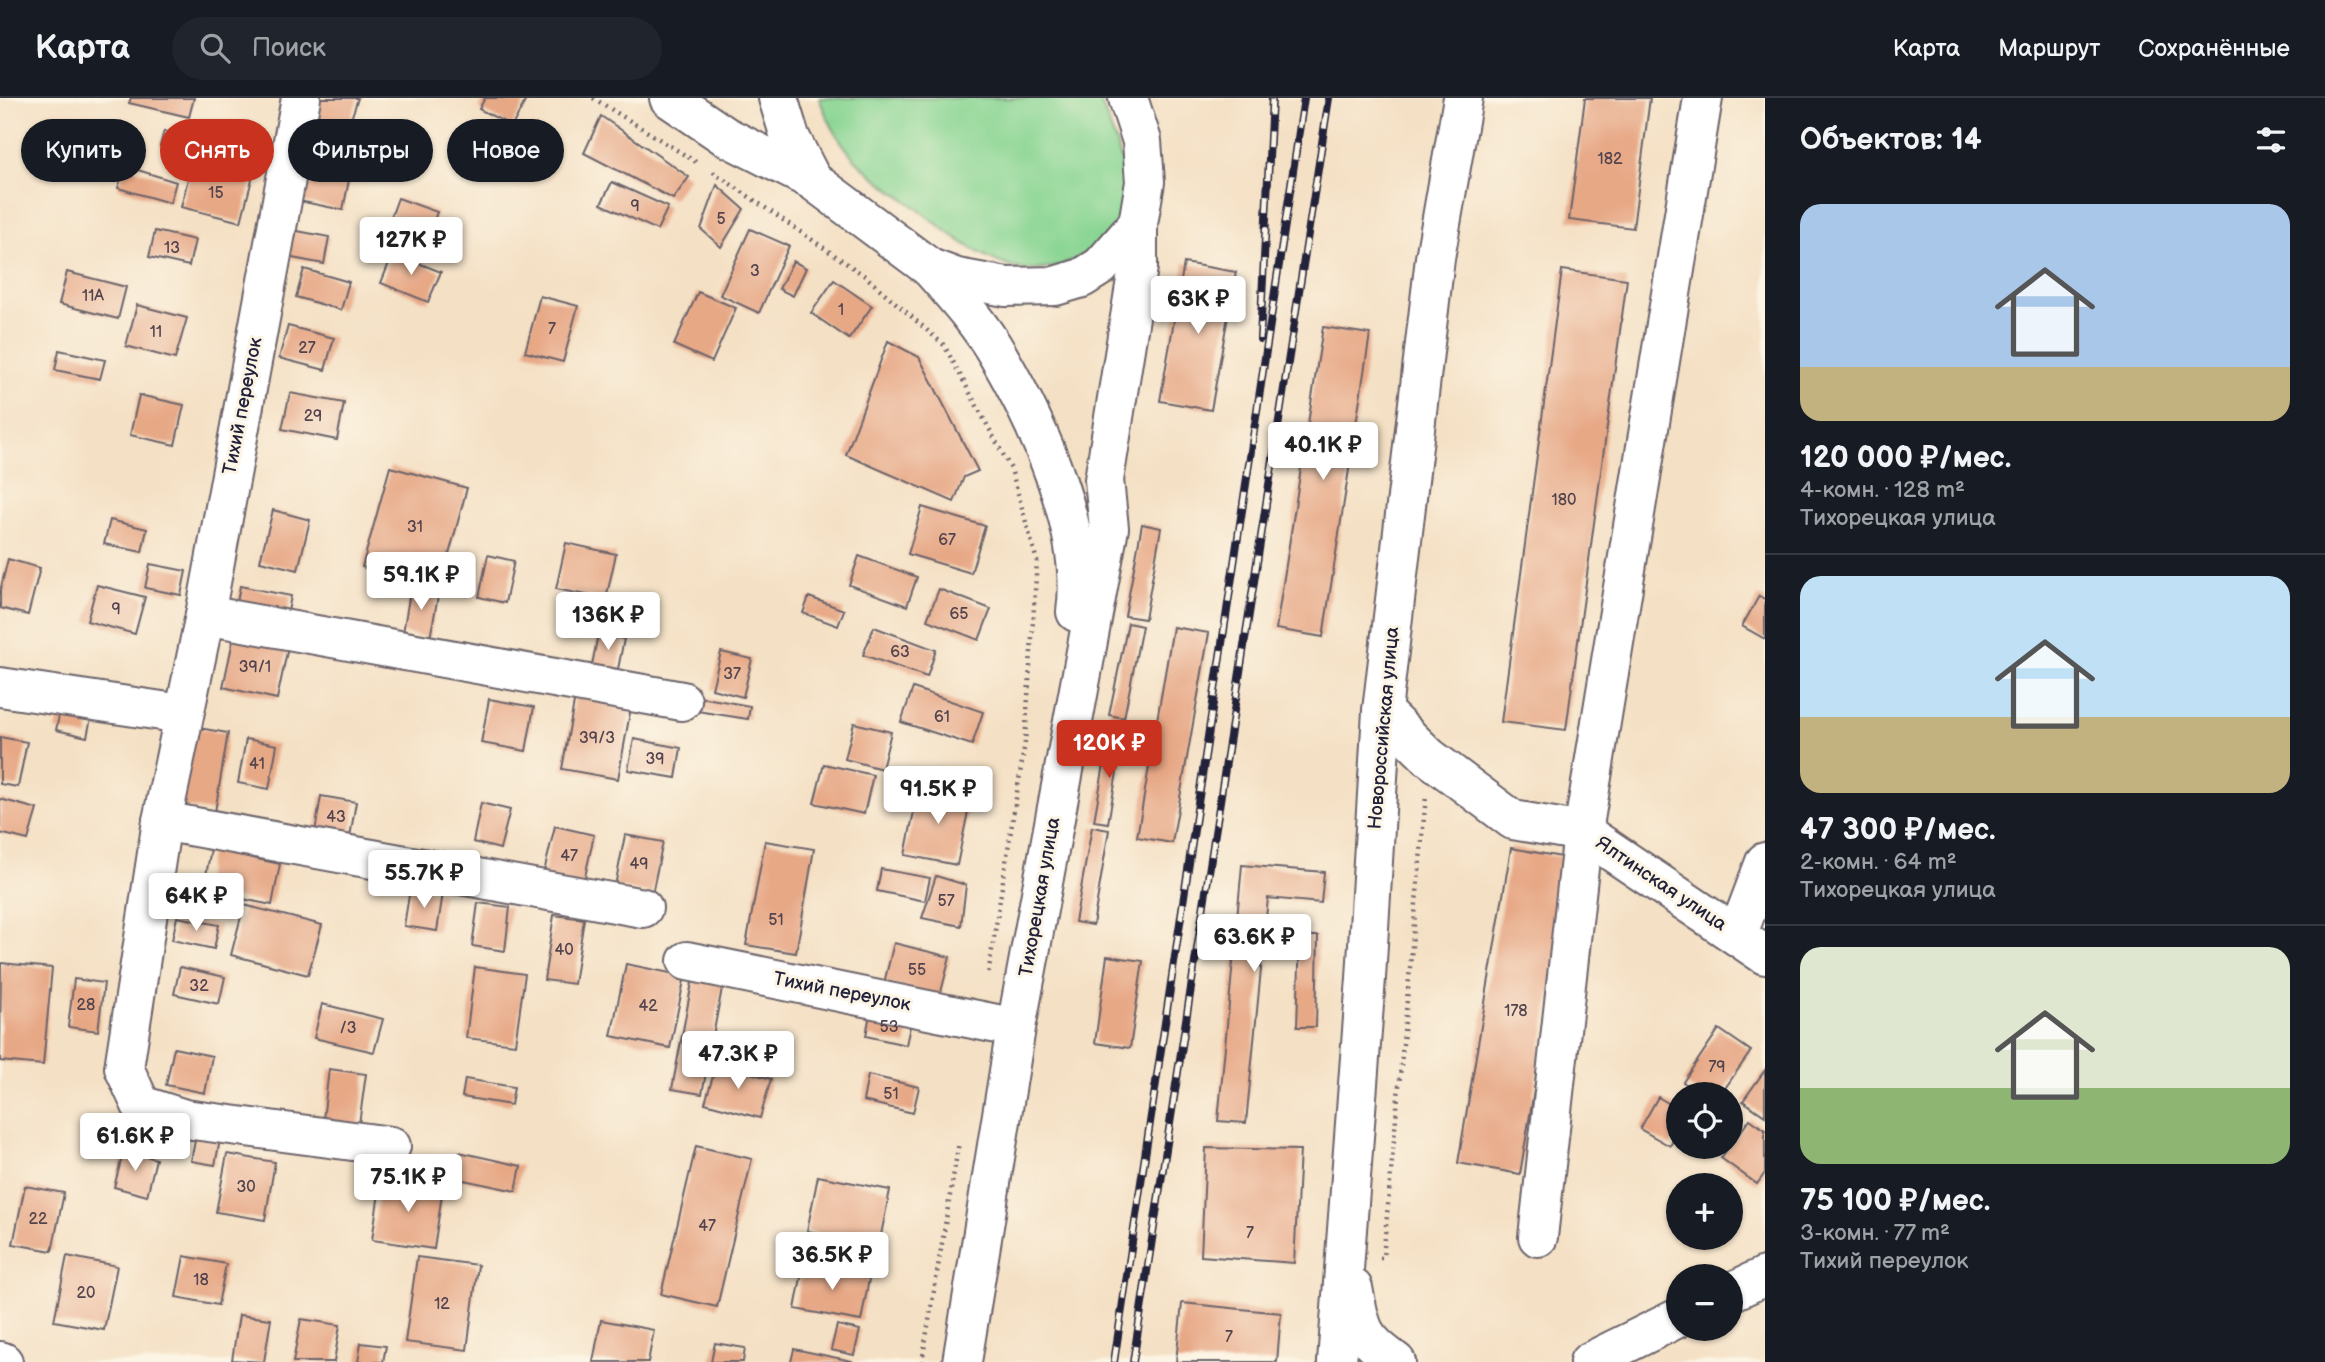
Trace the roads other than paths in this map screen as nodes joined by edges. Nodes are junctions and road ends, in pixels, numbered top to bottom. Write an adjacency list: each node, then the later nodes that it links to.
1 (301, 98): 10 (main road, Тихий переулок)
2 (669, 98): 7 (main road)
3 (778, 98): 7 (main road)
4 (1128, 98): 8 (main road, Тихорецкая улица)
5 (1463, 98): 13 (main road, Новороссийская улица)
6 (1703, 98): 16 (main road)
7 (812, 180): 9 (main road)
8 (1138, 224): 9 (main road); 33 (main road, Тихорецкая улица)
9 (930, 268): 21 (main road, Тихорецкая улица)
10 (205, 615): 12 (main road); 14 (main road, Тихий переулок)
11 (0, 687): 14 (main road)
12 (682, 701)
13 (1382, 711): 16 (main road, Ялтинская улица); 24 (main road, Новороссийская улица)
14 (182, 714): 15 (main road, Тихий переулок)
15 (162, 821): 18 (main road); 22 (main road, Тихий переулок)
16 (1583, 832): 19 (main road, Ялтинская улица); 23 (main road)
17 (1765, 862): 19 (main road)
18 (643, 908)
19 (1751, 946)
20 (687, 961): 21 (main road, Тихий переулок)
21 (988, 1022): 32 (main road, Тихорецкая улица)
22 (391, 1146)
23 (1538, 1237)
24 (1346, 1255): 34 (main road, Новороссийская улица); 35 (main road)
25 (1765, 1276): 26 (main road)
26 (1743, 1286)
27 (1765, 1306): 28 (main road)
28 (1743, 1313)
29 (1666, 1324): 31 (main road)
30 (1666, 1337): 31 (main road)
31 (1594, 1360)
32 (939, 1362)
33 (962, 1362)
34 (1337, 1362)
35 (1396, 1362)

